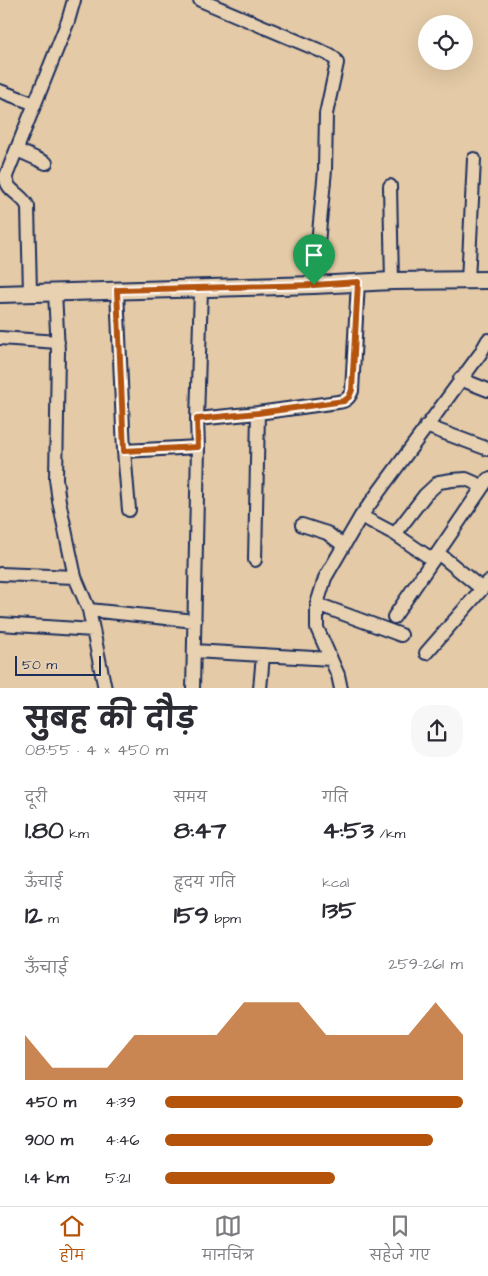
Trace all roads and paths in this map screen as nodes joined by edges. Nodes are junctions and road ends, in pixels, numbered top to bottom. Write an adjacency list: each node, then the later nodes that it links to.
1 (74, 0): 5 (street)
2 (200, 0): 3 (street)
3 (220, 4): 14 (street)
4 (0, 91): 5 (street)
5 (36, 104): 6 (street)
6 (17, 150): 8 (street); 17 (street)
7 (474, 159): 12 (street)
8 (46, 163)
9 (390, 186): 11 (street)
10 (488, 280): 12 (street)
11 (392, 281): 12 (street); 13 (street)
12 (468, 281)
13 (358, 282): 14 (street); 25 (street)
14 (314, 285): 15 (street)
15 (201, 289): 16 (street); 26 (street)
16 (112, 290): 18 (street); 30 (street)
17 (30, 292): 18 (street); 19 (street)
18 (55, 292): 22 (street)
19 (0, 294)
20 (0, 338): 22 (street)
21 (488, 340): 23 (street)
22 (58, 342): 40 (street)
23 (460, 379): 24 (street); 27 (street)
24 (488, 390)
25 (258, 413): 26 (street); 38 (street)
26 (197, 419): 28 (street)
27 (426, 426): 29 (street); 33 (street)
28 (198, 447): 30 (street); 45 (street)
29 (488, 449)
30 (124, 451): 32 (street)
31 (485, 482): 35 (street); 37 (street)
32 (129, 510)
33 (361, 516): 35 (street); 36 (street)
34 (302, 525): 36 (street)
35 (395, 534): 37 (street)
36 (343, 545): 42 (street)
37 (435, 557): 41 (street); 44 (street)
38 (255, 560)
39 (0, 574): 40 (street)
40 (75, 577): 43 (street)
41 (485, 586): 50 (street)
42 (317, 604): 48 (street); 52 (street)
43 (89, 610): 45 (street); 47 (street)
44 (394, 617)
45 (195, 621): 49 (street)
46 (0, 624): 47 (street)
47 (93, 630): 53 (street)
48 (401, 635)
49 (194, 651): 51 (street); 54 (street)
50 (426, 653)
51 (263, 655): 52 (street); 55 (street)
52 (331, 659): 56 (street)
53 (105, 688)
54 (193, 688)
55 (260, 688)
56 (341, 688)

